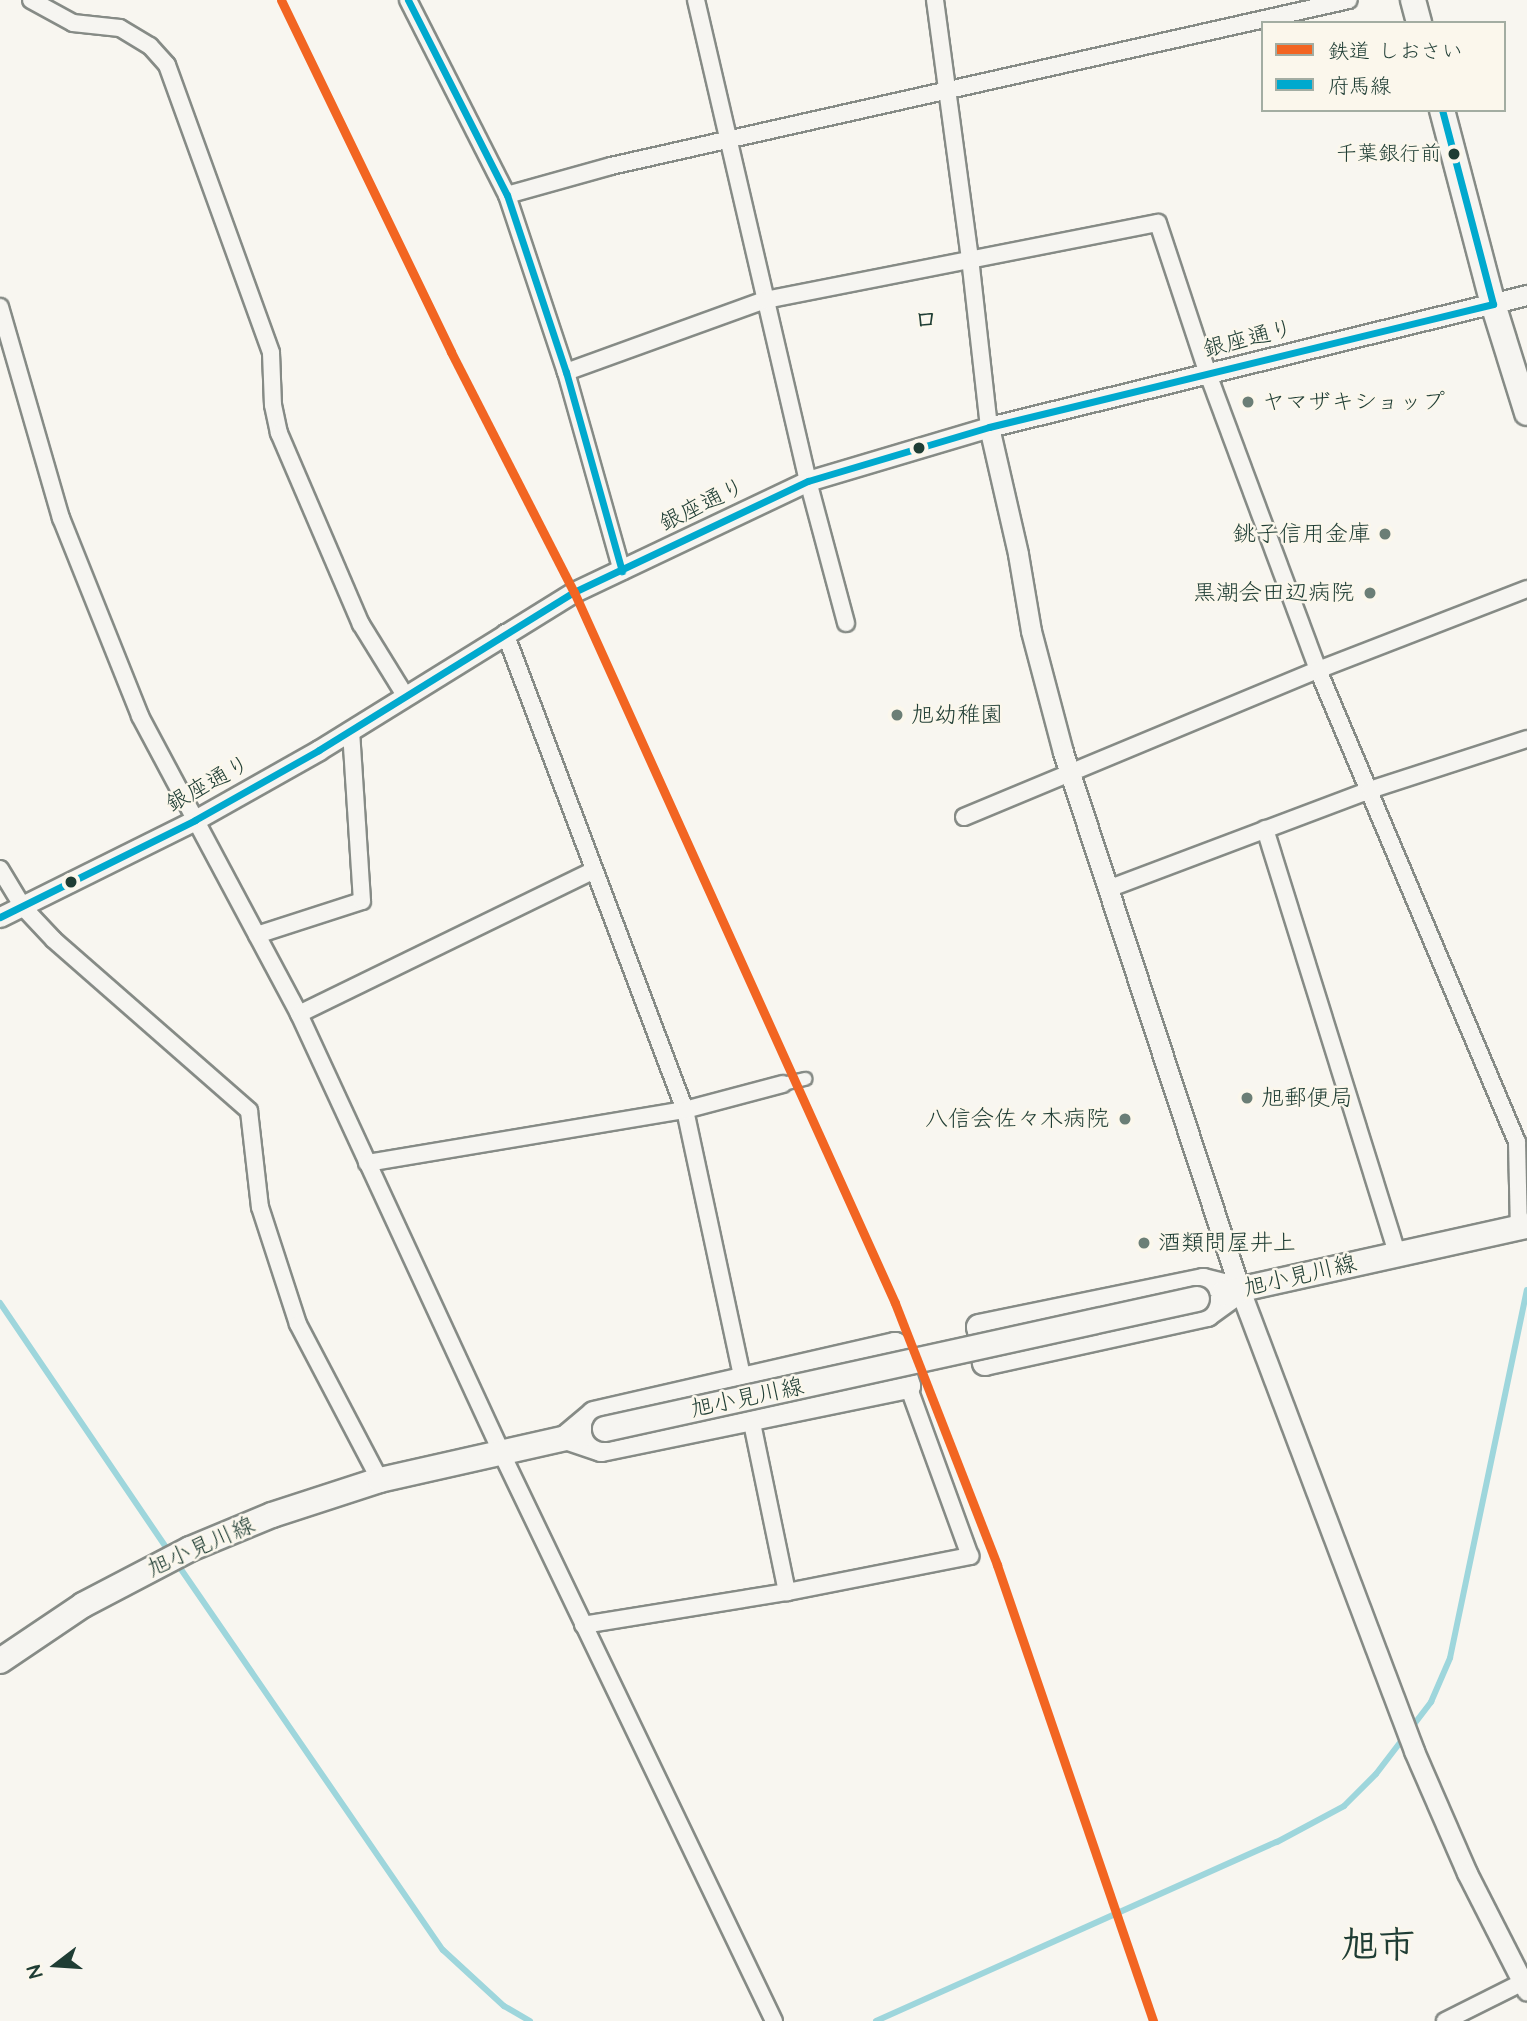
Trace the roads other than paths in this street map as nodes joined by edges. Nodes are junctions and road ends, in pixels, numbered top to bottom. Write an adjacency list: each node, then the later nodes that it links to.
1 (31, 0): 27 (street)
2 (408, 0): 11 (street)
3 (696, 0): 10 (street)
4 (935, 0): 8 (street)
5 (1349, 0): 8 (street)
6 (1413, 0): 7 (main road)
7 (1418, 21)
8 (948, 92): 10 (street); 12 (street)
9 (1443, 112): 15 (main road)
10 (730, 140): 11 (street); 14 (street)
11 (507, 195): 17 (street)
12 (970, 258): 14 (street); 18 (street); 20 (street)
13 (1527, 295): 15 (street, 銀座通り)
14 (765, 300): 17 (street); 21 (street)
15 (1493, 304): 18 (street, 銀座通り); 19 (main road)
16 (0, 307): 33 (street)
17 (566, 372): 22 (street)
18 (1208, 374): 20 (street, 銀座通り); 26 (street)
19 (1527, 413)
20 (989, 427): 21 (street, 銀座通り); 30 (street)
21 (808, 481): 22 (street, 銀座通り); 24 (street)
22 (622, 571): 25 (street, 銀座通り)
23 (1527, 589): 26 (street)
24 (846, 623)
25 (505, 633): 27 (street, 銀座通り); 36 (street)
26 (1318, 670): 30 (street); 31 (street)
27 (405, 697): 28 (street, 銀座通り)
28 (351, 731): 33 (street, 銀座通り); 40 (street)
29 (1527, 739): 31 (street)
30 (1070, 773): 32 (street); 37 (street)
31 (1370, 790): 34 (street); 46 (street)
32 (964, 817)
33 (195, 820): 38 (street, 銀座通り); 40 (street)
34 (1265, 829): 37 (street); 47 (street)
35 (0, 869): 38 (street)
36 (594, 870): 41 (street); 44 (street)
37 (1108, 889): 48 (street)
38 (23, 907): 39 (street, 銀座通り); 54 (street)
39 (0, 917)
40 (257, 935): 41 (street)
41 (299, 1014): 45 (street)
42 (805, 1079): 43 (street)
43 (783, 1084): 44 (street)
44 (685, 1110): 45 (street); 49 (street)
45 (367, 1163): 53 (street)
46 (1523, 1227): 47 (main road, 旭小見川線)
47 (1396, 1254): 48 (main road, 旭小見川線)
48 (1240, 1290): 48 (main road); 52 (main road, 旭小見川線, bridge); 58 (street)
49 (743, 1381): 50 (main road); 52 (main road)
50 (908, 1386): 51 (main road); 55 (street)
51 (751, 1418): 52 (main road); 55 (street)
52 (568, 1437): 53 (main road, 旭小見川線)
53 (501, 1452): 54 (main road, 旭小見川線); 56 (street)
54 (380, 1480): 57 (main road, 旭小見川線)
55 (787, 1592): 56 (street)
56 (583, 1625): 59 (street)
57 (0, 1661)
58 (1525, 1985): 60 (street)
59 (774, 2021)
60 (1445, 2021)

